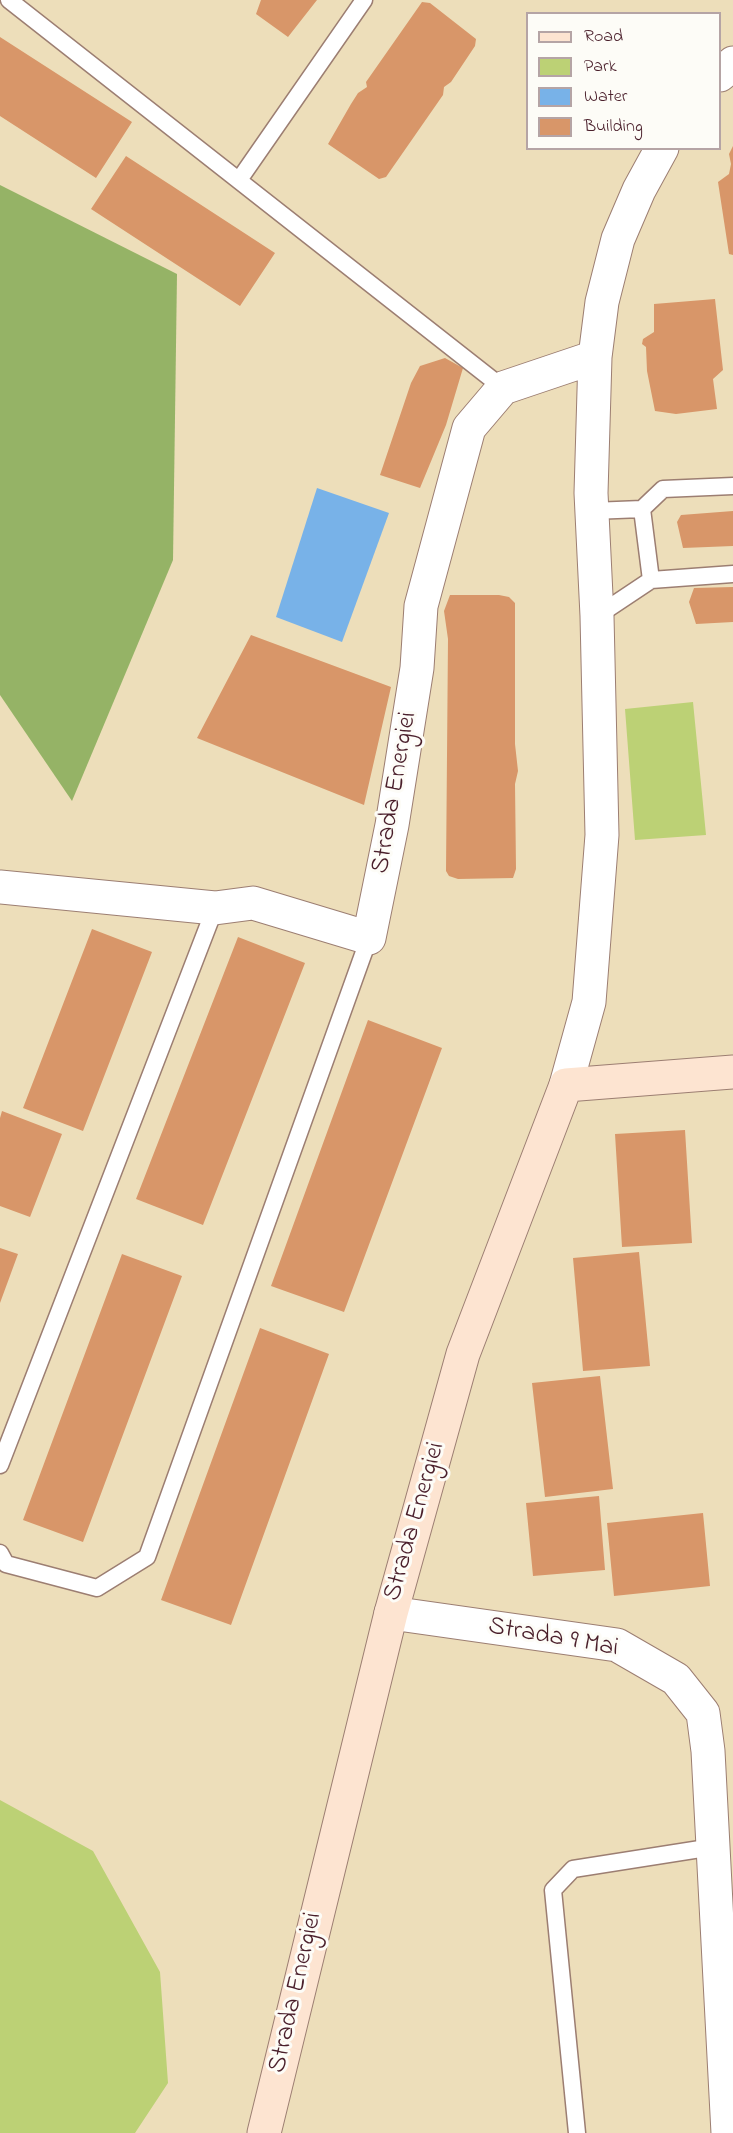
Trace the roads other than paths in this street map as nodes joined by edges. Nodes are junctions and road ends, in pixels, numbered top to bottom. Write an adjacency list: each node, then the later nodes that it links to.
1 (9, 0): 6 (lane)
2 (364, 0): 6 (lane)
3 (733, 63): 4 (street)
4 (721, 74)
5 (661, 150): 7 (street)
6 (239, 180): 8 (lane)
7 (594, 357): 8 (street); 11 (street)
8 (503, 388): 17 (street, Strada Energiei)
9 (733, 486): 10 (lane)
10 (642, 509): 11 (lane); 13 (lane)
11 (592, 511): 14 (street)
12 (733, 574): 13 (lane)
13 (651, 580): 14 (lane)
14 (597, 616): 19 (street)
15 (0, 887): 16 (street)
16 (215, 908): 17 (street); 20 (lane)
17 (369, 938): 21 (lane)
18 (733, 1072): 19 (street)
19 (566, 1085): 22 (street, Strada Energiei)
20 (0, 1465)
21 (0, 1553)
22 (391, 1613): 23 (street, Strada 9 Mai); 24 (street, Strada Energiei)
23 (713, 1847): 25 (lane); 26 (street, Strada 9 Mai)
24 (264, 2133)
25 (577, 2133)
26 (728, 2133)

